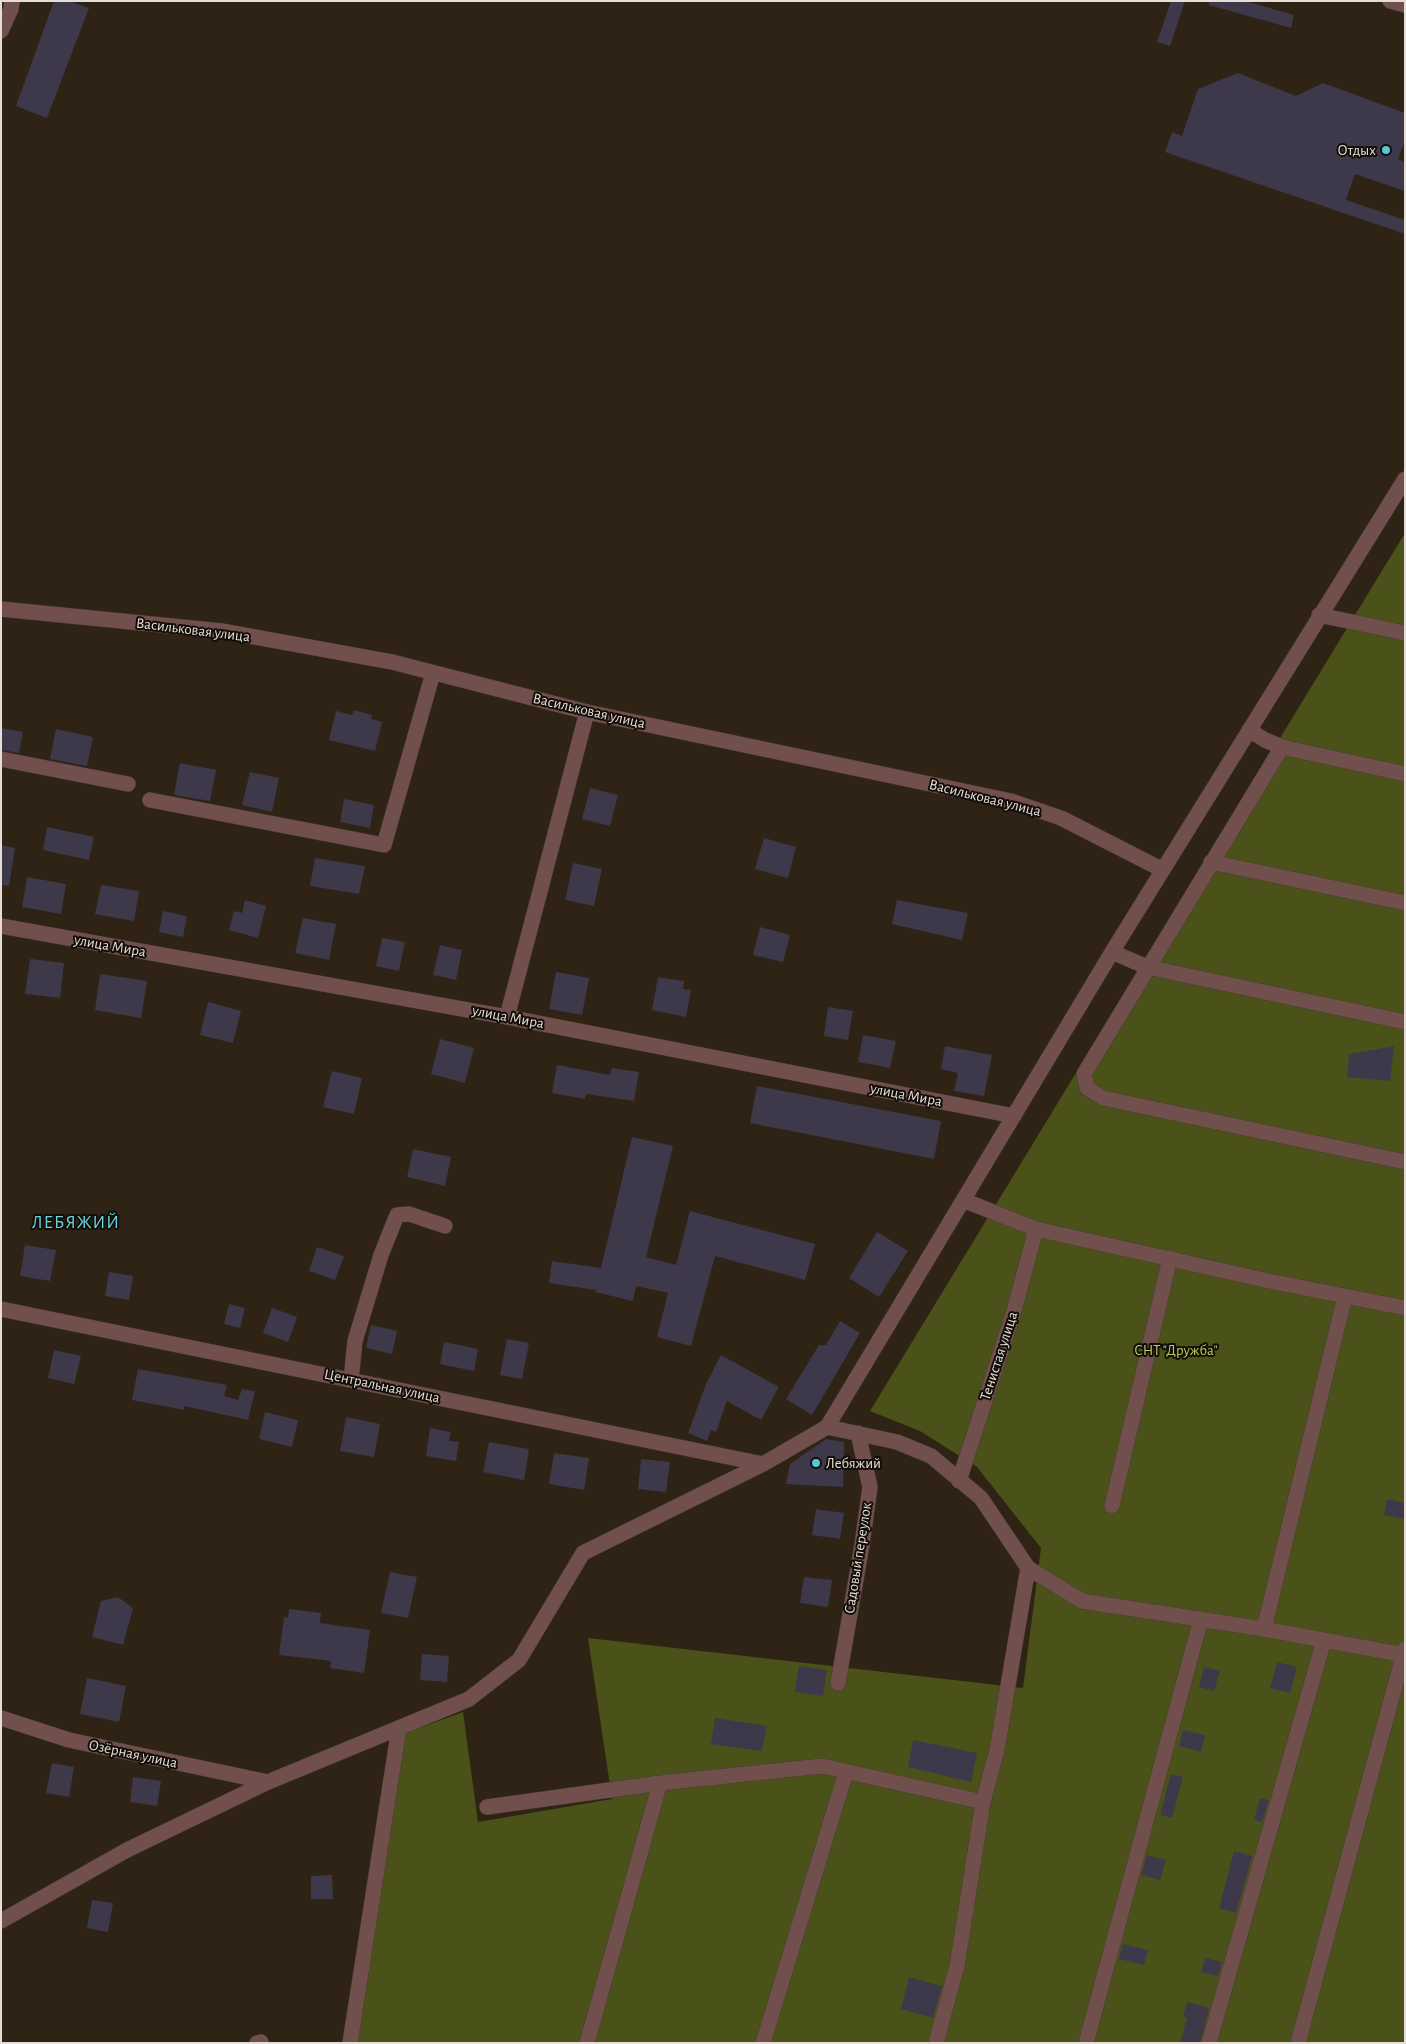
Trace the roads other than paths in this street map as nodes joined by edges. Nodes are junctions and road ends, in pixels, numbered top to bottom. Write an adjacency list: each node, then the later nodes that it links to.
1 (1390, 1): 3 (street)
2 (11, 5): 4 (street)
3 (1405, 5)
4 (1, 31)
5 (1405, 478): 6 (street)
6 (1399, 497): 8 (street)
7 (1, 609): 10 (street, Васильковая улица)
8 (1319, 615): 9 (street); 12 (street)
9 (1405, 633)
10 (433, 673): 11 (street, Васильковая улица); 17 (street)
11 (587, 712): 19 (street, Васильковая улица); 24 (street)
12 (1248, 730): 13 (street); 19 (street)
13 (1282, 746): 15 (street); 18 (street)
14 (1, 759): 16 (street)
15 (1405, 774)
16 (128, 784)
17 (150, 800)
18 (1212, 862): 20 (street); 23 (street)
19 (1163, 870): 22 (street)
20 (1405, 903)
21 (1, 926): 24 (street, улица Мира)
22 (1112, 952): 23 (street); 26 (street)
23 (1147, 967): 25 (street); 27 (street)
24 (507, 1017): 26 (street, улица Мира)
25 (1405, 1022)
26 (1014, 1116): 28 (street)
27 (1405, 1162)
28 (962, 1200): 30 (street); 36 (street)
29 (445, 1226): 35 (street)
30 (1036, 1229): 31 (street); 39 (street, Тенистая улица)
31 (1170, 1258): 32 (street); 40 (street)
32 (1345, 1296): 33 (street); 43 (street)
33 (1405, 1308)
34 (1, 1309): 35 (street, Центральная улица)
35 (351, 1380): 38 (street, Центральная улица)
36 (827, 1427): 37 (street); 38 (street)
37 (858, 1433): 39 (street); 46 (street, Садовый переулок)
38 (763, 1464): 48 (street)
39 (960, 1481): 41 (street)
40 (1112, 1506)
41 (1028, 1568): 42 (street); 52 (street)
42 (1201, 1619): 43 (street); 61 (street)
43 (1264, 1629): 44 (street)
44 (1324, 1640): 45 (street); 62 (street)
45 (1404, 1653): 63 (street)
46 (838, 1683)
47 (1, 1718): 50 (street, Озёрная улица)
48 (399, 1728): 50 (street); 57 (street)
49 (846, 1772): 51 (street); 52 (street); 59 (street)
50 (268, 1782): 54 (street)
51 (660, 1783): 53 (street); 58 (street)
52 (984, 1802): 60 (street)
53 (487, 1807)
54 (1, 1921)
55 (261, 2042): 56 (street)
56 (257, 2043)
57 (350, 2043)
58 (587, 2043)
59 (763, 2043)
60 (936, 2043)
61 (1086, 2043)
62 (1209, 2043)
63 (1298, 2043)

